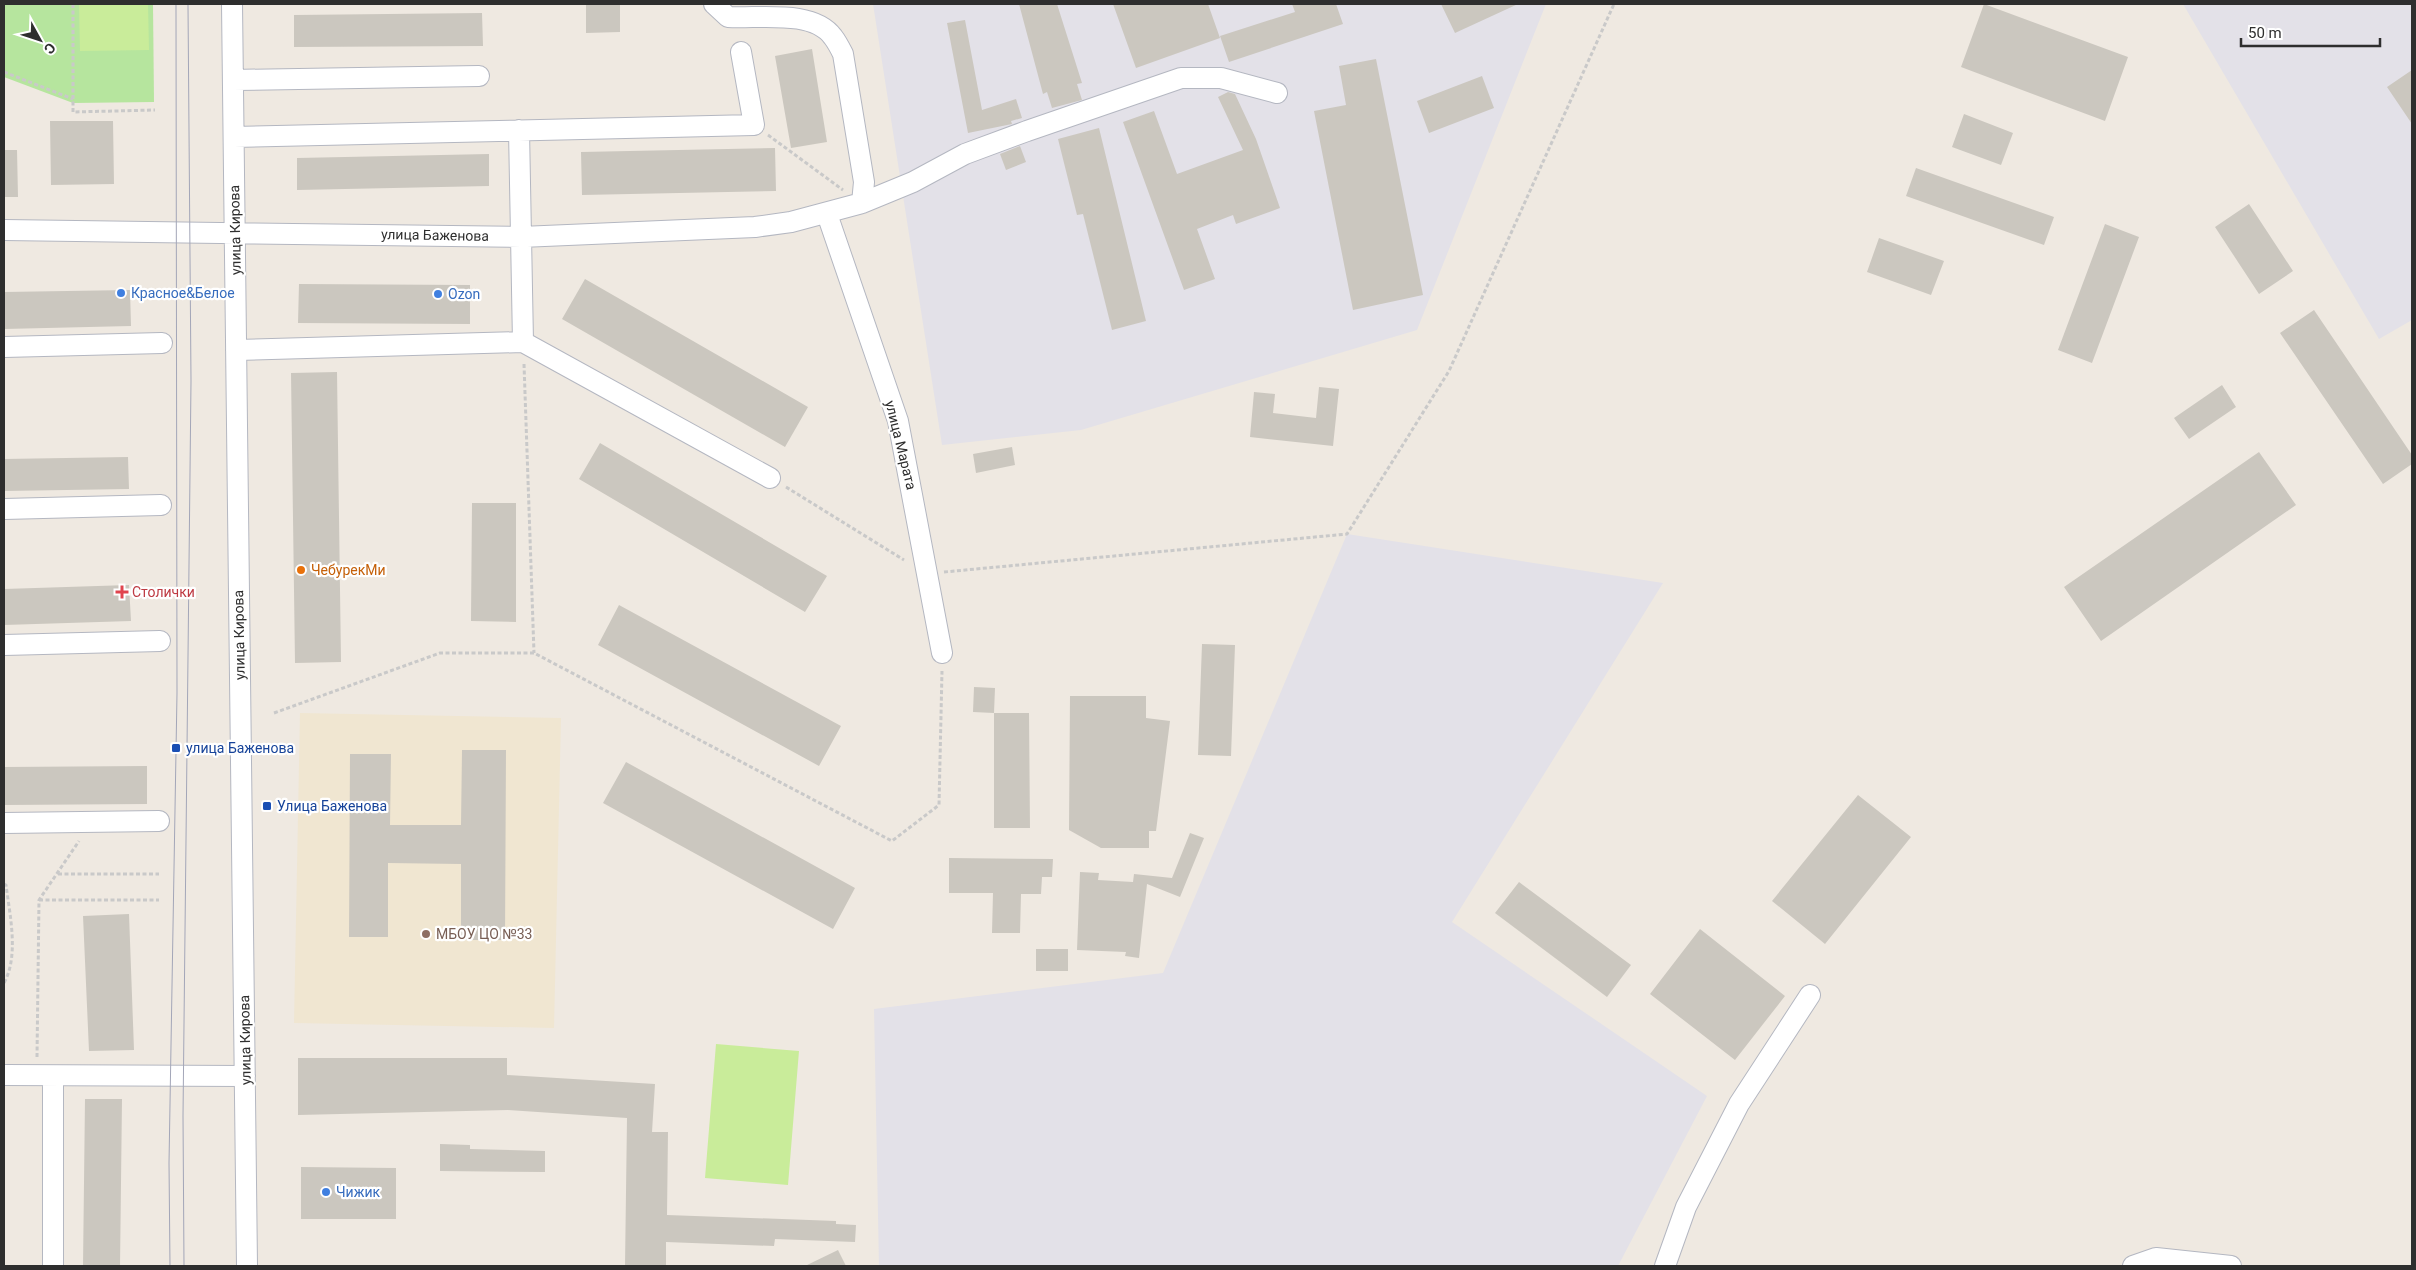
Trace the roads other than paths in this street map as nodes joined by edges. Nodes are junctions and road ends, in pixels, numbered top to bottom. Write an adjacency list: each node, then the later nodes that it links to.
1 (232, 4): 5 (street, улица Кирова)
2 (714, 4): 9 (street)
3 (741, 52): 7 (street)
4 (479, 76): 5 (street)
5 (233, 80): 8 (street, улица Кирова)
6 (1277, 93): 9 (street, улица Баженова)
7 (519, 130): 8 (street); 13 (street)
8 (234, 137): 12 (street, улица Кирова)
9 (862, 203): 10 (street, улица Баженова)
10 (827, 214): 13 (street, улица Баженова); 23 (street, улица Марата)
11 (4, 230): 12 (street, улица Баженова)
12 (234, 232): 13 (street, улица Баженова); 17 (street, улица Кирова)
13 (522, 237): 14 (street)
14 (523, 342): 17 (street); 18 (street)
15 (162, 343): 16 (street)
16 (4, 348)
17 (236, 350): 29 (street, улица Кирова)
18 (770, 478)
19 (161, 505): 20 (street)
20 (4, 509)
21 (160, 642): 22 (street)
22 (4, 645)
23 (942, 653)
24 (159, 821): 25 (street)
25 (4, 823)
26 (1810, 995): 32 (street)
27 (4, 1075): 28 (street)
28 (45, 1076): 29 (street); 30 (street)
29 (246, 1076): 31 (street, улица Кирова)
30 (53, 1266)
31 (247, 1266)
32 (1665, 1266)
33 (2134, 1266): 34 (street)
34 (2231, 1266)

